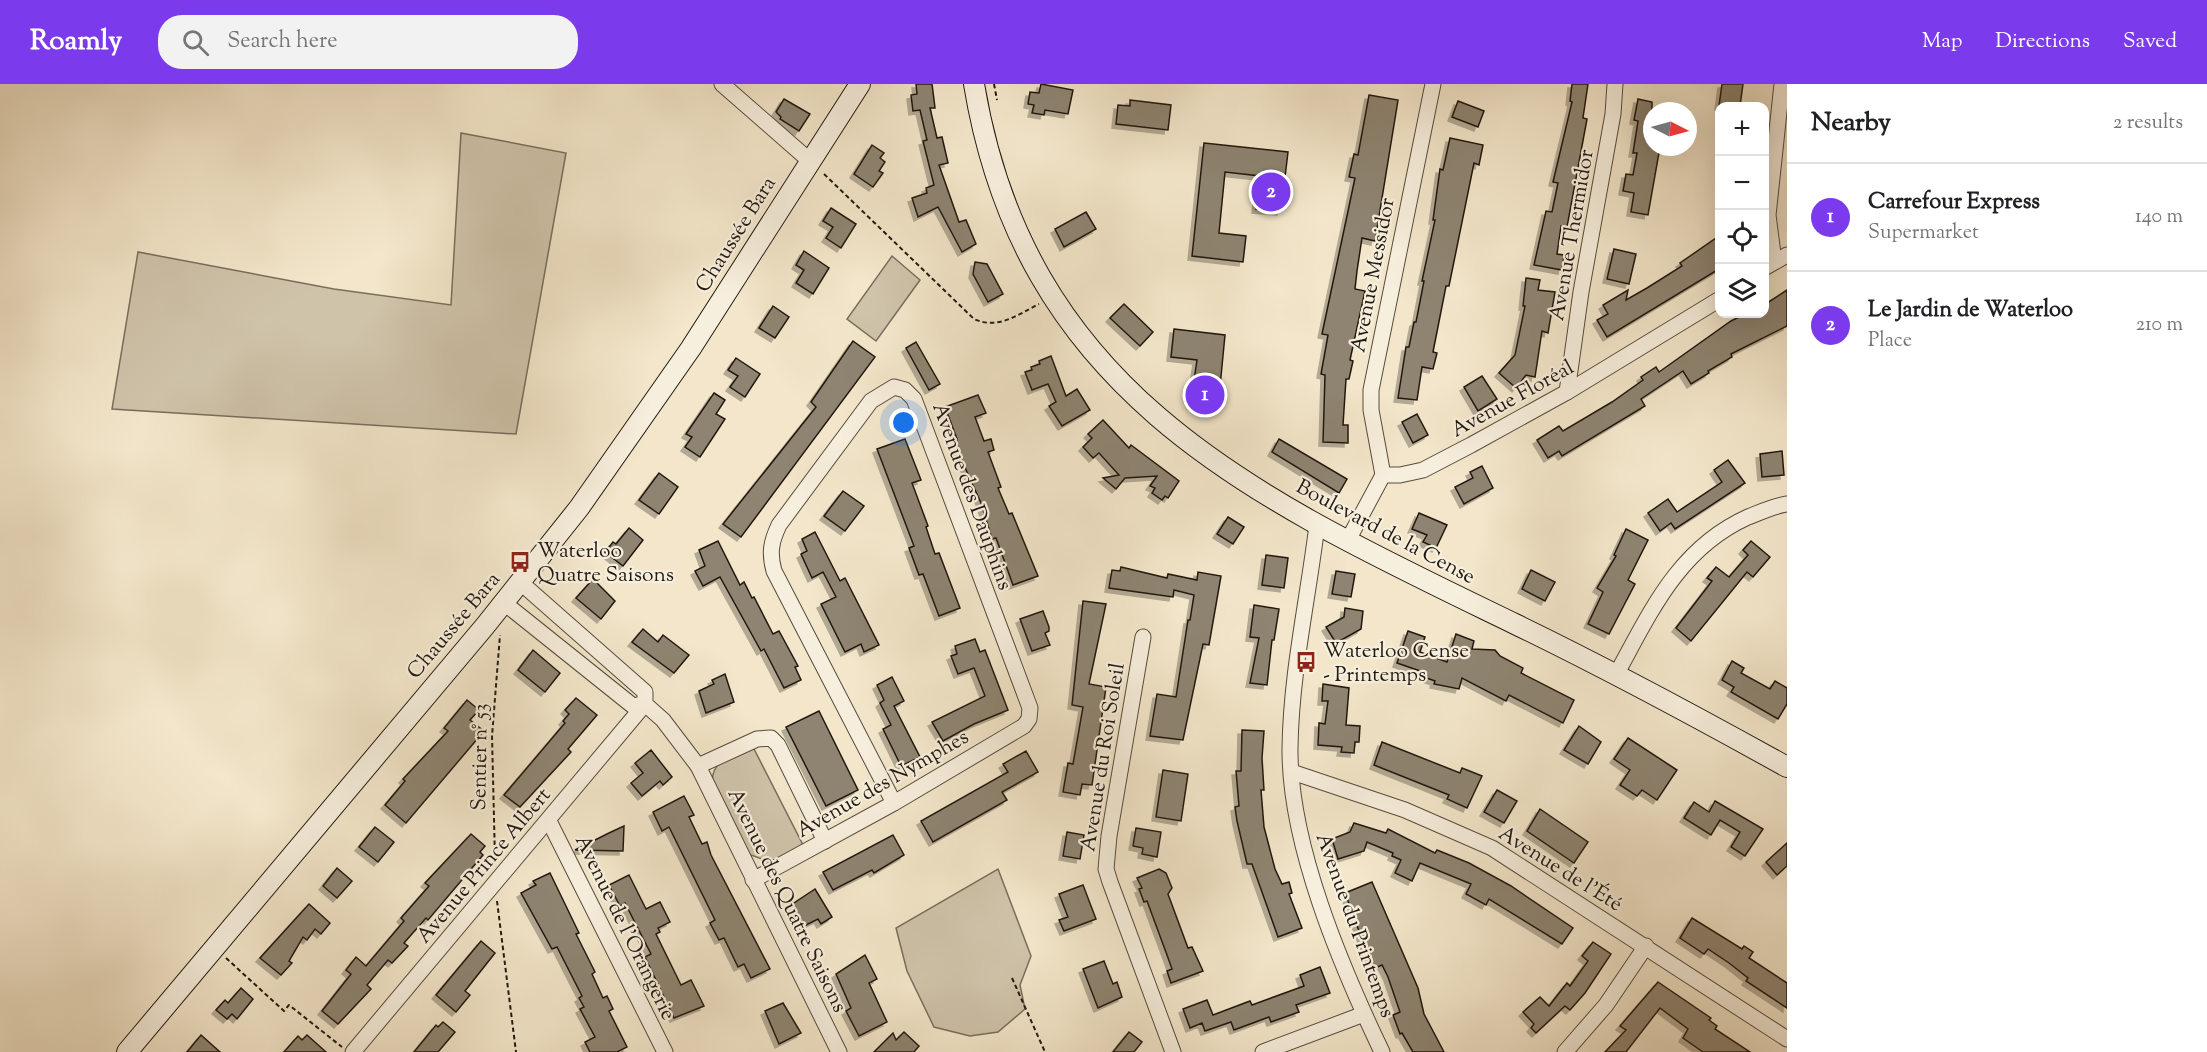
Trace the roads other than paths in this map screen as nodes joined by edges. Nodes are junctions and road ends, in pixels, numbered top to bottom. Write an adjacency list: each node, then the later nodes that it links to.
1 (722, 84): 7 (street)
2 (860, 84): 7 (main road, Chaussée Bara)
3 (974, 84): 13 (main road, Boulevard de la Cense)
4 (1433, 84): 11 (street, Avenue Messidor)
5 (1616, 84): 10 (street, Avenue Thermidor)
6 (1782, 84): 8 (street)
7 (815, 165): 15 (main road, Chaussée Bara)
8 (1775, 262)
9 (1715, 301): 10 (street, Avenue Floréal)
10 (1568, 392): 11 (street, Avenue Floréal)
11 (1383, 475): 14 (street)
12 (1787, 504): 18 (street)
13 (1317, 525): 14 (main road, Boulevard de la Cense); 23 (street, Avenue du Printemps)
14 (1347, 543): 18 (main road, Boulevard de la Cense)
15 (520, 582): 16 (main road, Chaussée Bara); 19 (street, Avenue des Quatre Saisons)
16 (503, 602): 19 (street, Avenue des Quatre Saisons); 31 (main road, Chaussée Bara)
17 (1143, 637): 35 (street, Avenue du Roi Soleil)
18 (1617, 673): 22 (main road, Boulevard de la Cense)
19 (645, 704): 21 (street, Avenue des Quatre Saisons); 25 (street, Avenue Prince Albert)
20 (1029, 719): 24 (street, Avenue des Nymphes); 24 (street, Avenue des Dauphins)
21 (698, 766): 26 (street); 27 (street, Avenue des Quatre Saisons)
22 (1787, 767)
23 (1292, 772): 28 (street, Avenue de l'Été); 29 (street, Avenue du Printemps)
24 (894, 803): 26 (street, Avenue des Nymphes)
25 (549, 820): 32 (street, Avenue Prince Albert); 33 (street, Avenue de l'Orangerie)
26 (825, 841): 27 (street, Avenue des Nymphes)
27 (753, 880): 34 (street, Avenue des Quatre Saisons)
28 (1646, 946): 30 (street, Avenue de l'Été); 38 (street)
29 (1364, 1014): 36 (street); 37 (street, Avenue du Printemps)
30 (1787, 1039)
31 (128, 1052)
32 (353, 1052)
33 (664, 1052)
34 (839, 1052)
35 (1173, 1052)
36 (1263, 1052)
37 (1382, 1052)
38 (1565, 1052)

